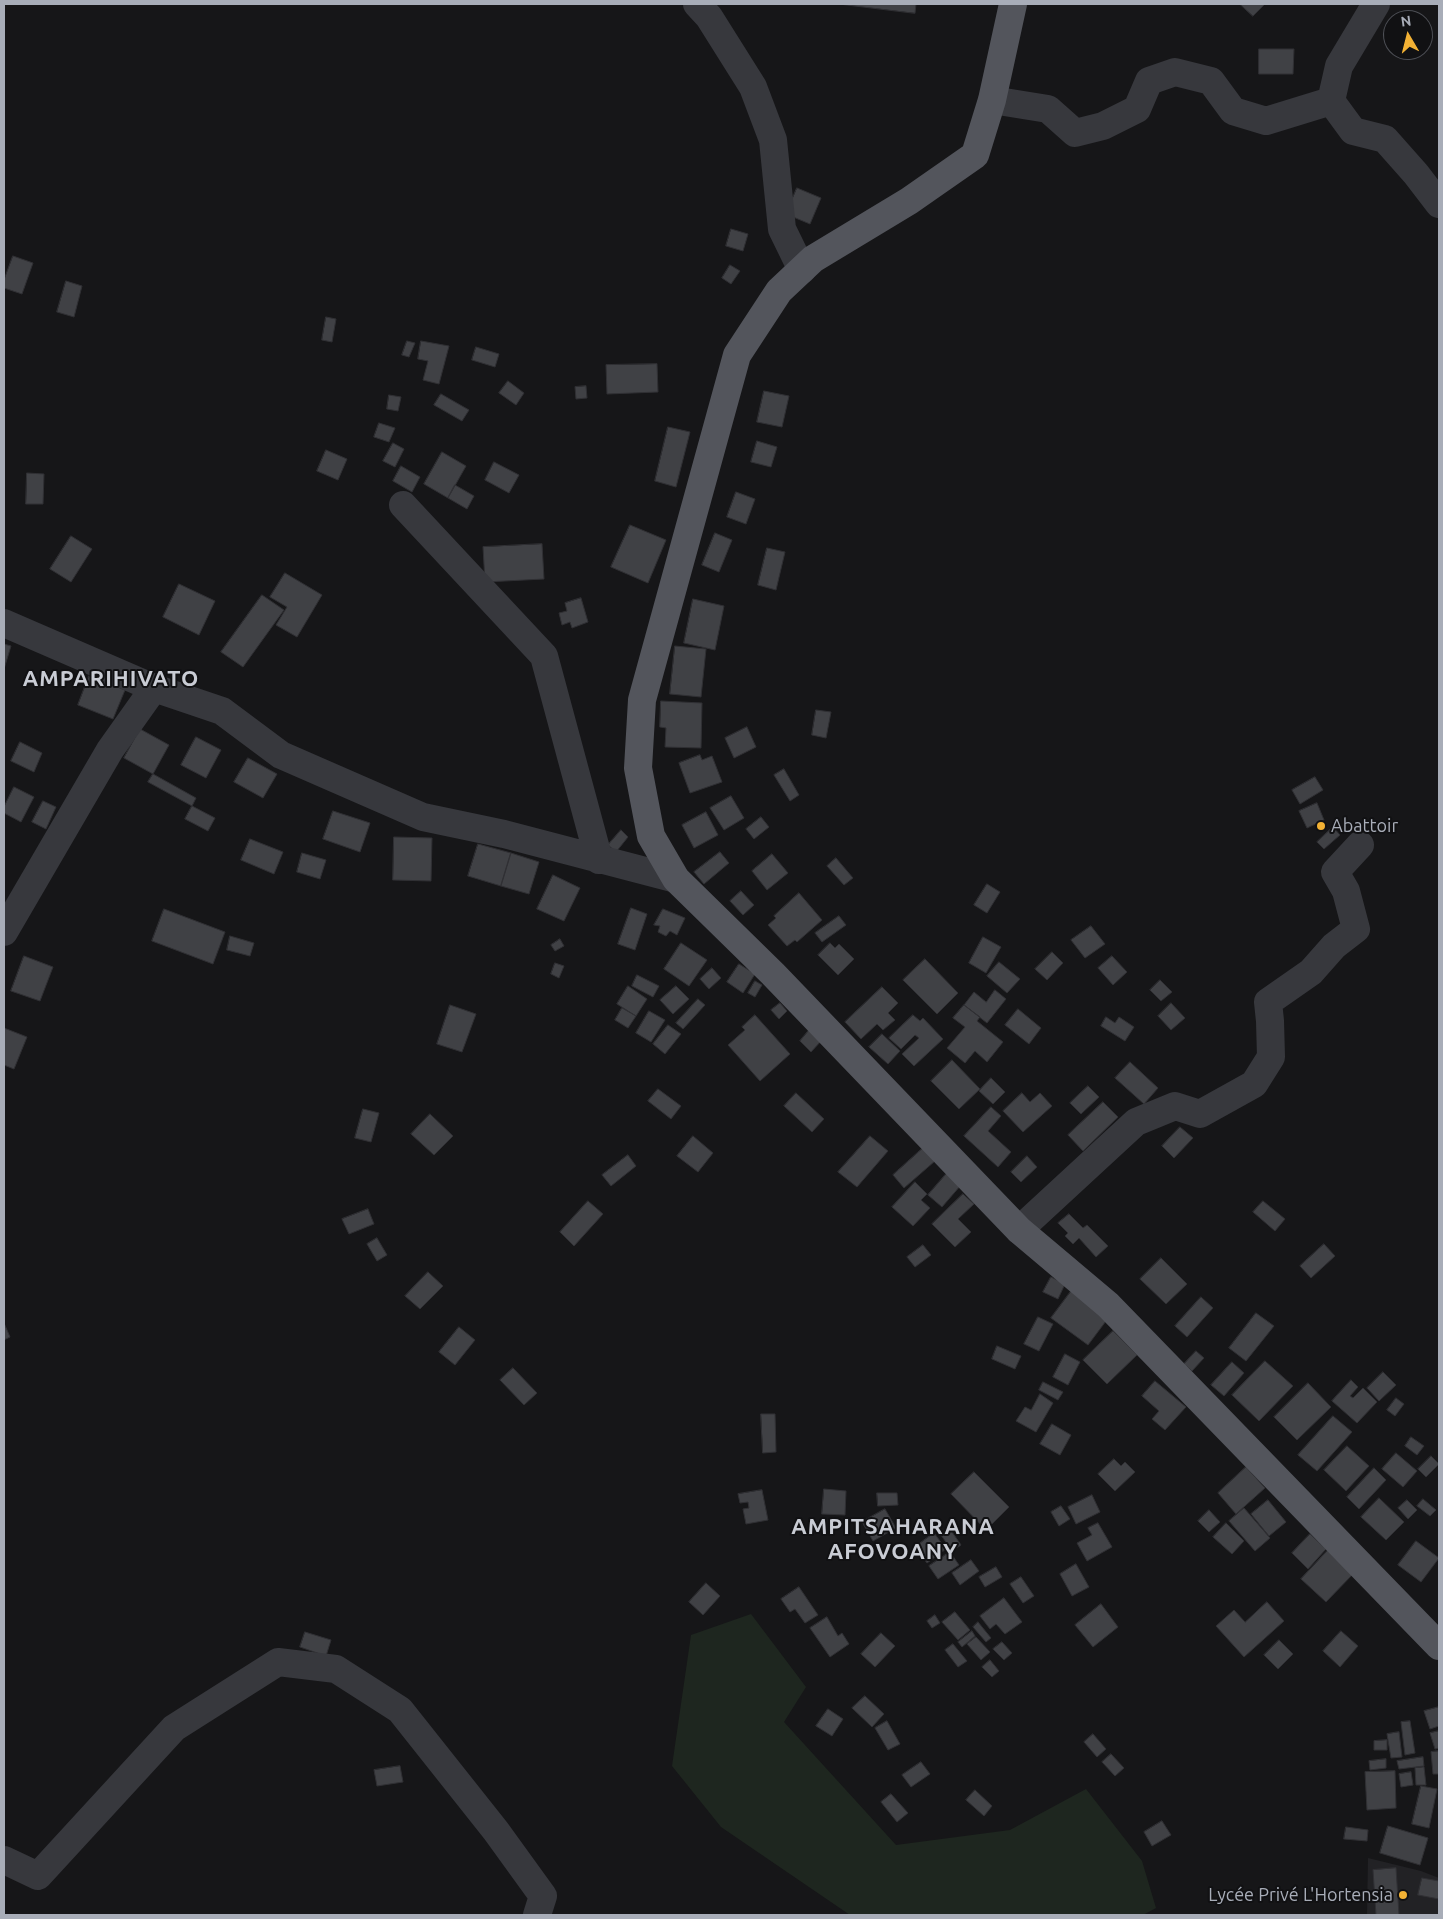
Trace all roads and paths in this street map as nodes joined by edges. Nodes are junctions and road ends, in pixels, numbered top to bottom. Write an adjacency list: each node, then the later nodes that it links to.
1 (697, 4): 7 (street)
2 (1013, 4): 4 (main road)
3 (1376, 4): 5 (street)
4 (992, 100): 5 (street); 7 (main road)
5 (1331, 101): 6 (street)
6 (1439, 204)
7 (802, 270): 13 (main road)
8 (403, 505): 12 (street)
9 (4, 623): 10 (street)
10 (154, 688): 12 (street); 14 (street)
11 (1360, 845): 15 (street)
12 (599, 860): 13 (street)
13 (676, 880): 15 (main road)
14 (4, 932)
15 (1019, 1230): 16 (main road)
16 (1439, 1646)
17 (4, 1860): 18 (street)
18 (537, 1915)

